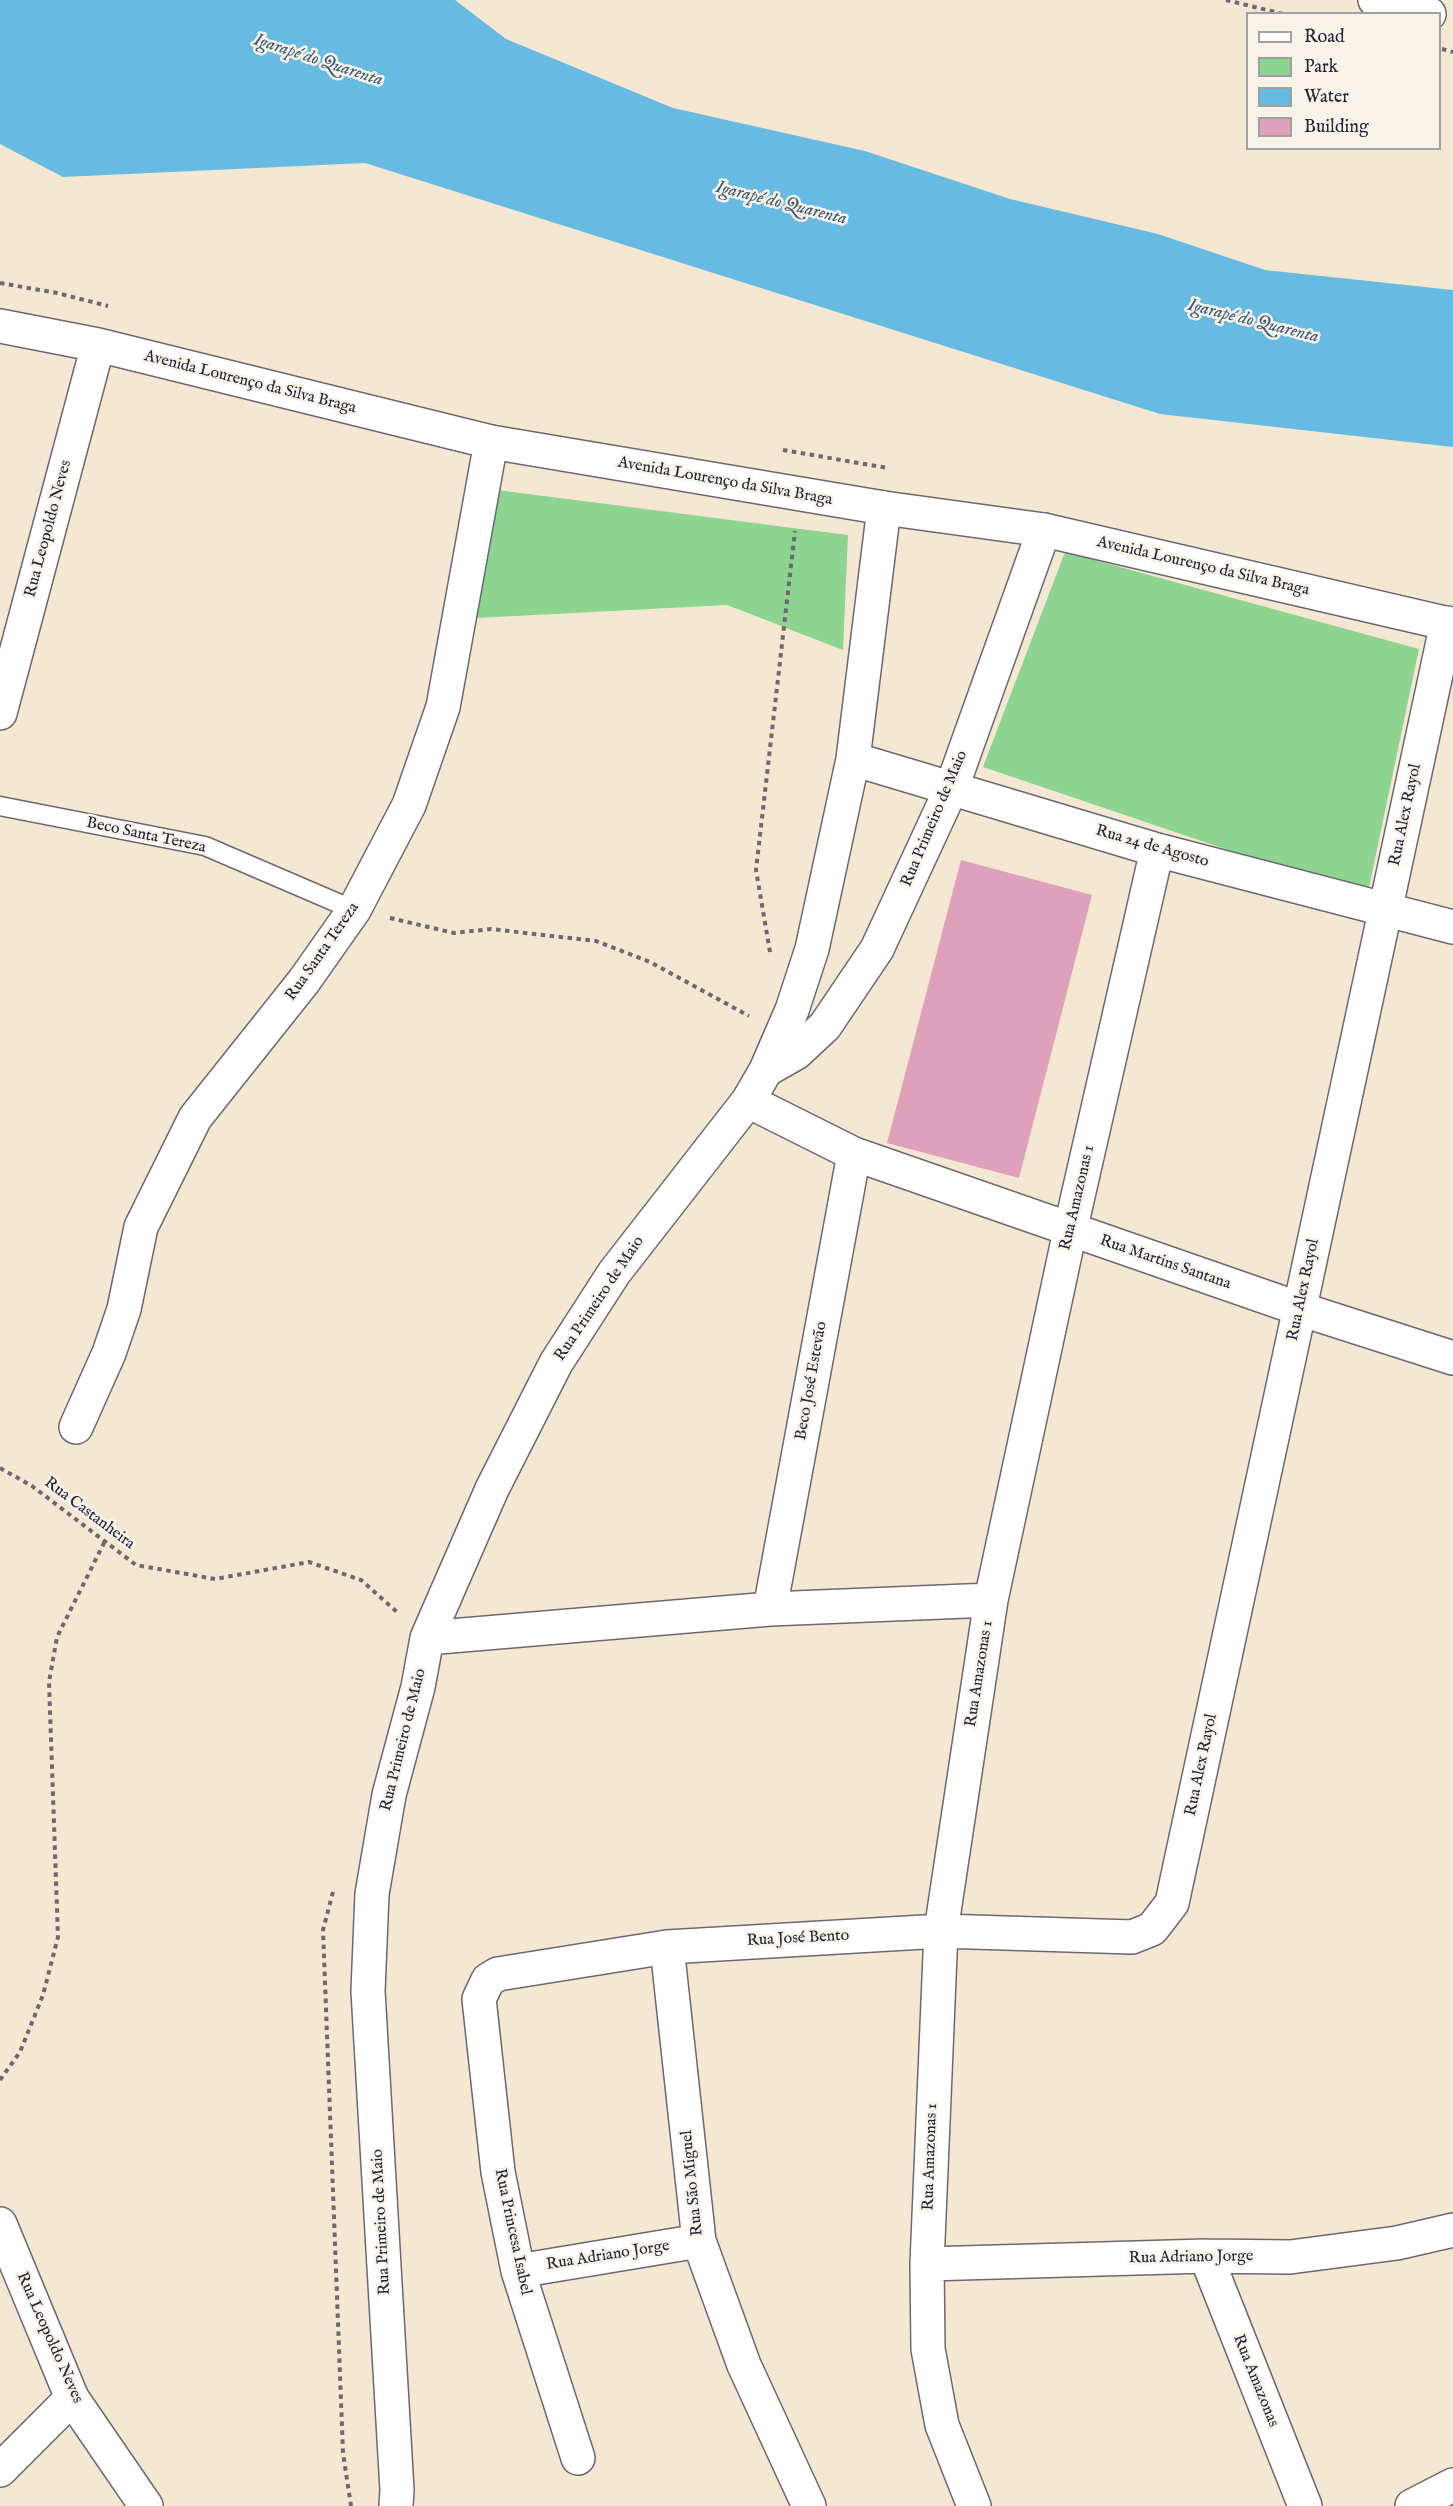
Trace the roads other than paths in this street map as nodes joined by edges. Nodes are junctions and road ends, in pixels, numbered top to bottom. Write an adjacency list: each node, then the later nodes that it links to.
1 (1375, 0): 2 (street)
2 (1421, 12)
3 (0, 326): 4 (street, Avenida Lourenço da Silva Braga)
4 (98, 345): 5 (street, Avenida Lourenço da Silva Braga); 9 (street, Rua Leopoldo Neves)
5 (491, 442): 6 (street, Avenida Lourenço da Silva Braga); 15 (street, Rua Santa Tereza)
6 (884, 508): 7 (street, Avenida Lourenço da Silva Braga); 10 (street, Rua Primeiro de Maio)
7 (1044, 530): 8 (street, Avenida Lourenço da Silva Braga); 11 (street, Rua Primeiro de Maio)
8 (1450, 624): 14 (street, Rua Alex Rayol)
9 (0, 713)
10 (853, 759): 11 (street, Rua 24 de Agosto); 17 (street, Rua Primeiro de Maio)
11 (952, 786): 13 (street, Rua 24 de Agosto); 17 (street, Rua Primeiro de Maio)
12 (0, 806): 15 (lane, Beco Santa Tereza)
13 (1157, 850): 14 (street, Rua 24 de Agosto); 20 (street, Rua Amazonas 1)
14 (1386, 909): 16 (street, Rua 24 de Agosto); 21 (street, Rua Alex Rayol)
15 (354, 910): 23 (street, Rua Santa Tereza)
16 (1453, 927)
17 (766, 1070): 18 (street, Rua Primeiro de Maio)
18 (748, 1101): 19 (street, Rua Martins Santana); 26 (street, Rua Primeiro de Maio)
19 (854, 1154): 20 (street, Rua Martins Santana); 25 (street, Beco José Estevão)
20 (1070, 1231): 21 (street, Rua Martins Santana); 24 (street, Rua Amazonas 1)
21 (1300, 1309): 22 (street, Rua Martins Santana); 28 (street, Rua Alex Rayol)
22 (1453, 1358)
23 (76, 1427)
24 (991, 1600): 25 (street); 27 (street, Rua Amazonas 1)
25 (770, 1609): 26 (street)
26 (428, 1638): 42 (street, Rua Primeiro de Maio)
27 (941, 1931): 28 (street, Rua José Bento); 29 (street, Rua José Bento); 35 (street, Rua Amazonas 1)
28 (1132, 1937)
29 (667, 1947): 30 (street, Rua José Bento); 33 (street, Rua São Miguel)
30 (479, 1999): 36 (street, Rua Princesa Isabel)
31 (0, 2224): 37 (street, Rua Leopoldo Neves)
32 (1453, 2230): 34 (street, Rua Adriano Jorge)
33 (699, 2241): 36 (street, Rua Adriano Jorge); 43 (street, Rua São Miguel)
34 (1206, 2256): 35 (street, Rua Adriano Jorge); 45 (street, Rua Amazonas)
35 (927, 2265): 44 (street, Rua Amazonas 1)
36 (518, 2271): 38 (street, Rua Princesa Isabel)
37 (72, 2398): 39 (street); 41 (street, Rua Leopoldo Neves)
38 (578, 2458)
39 (0, 2470)
40 (1453, 2485): 46 (street)
41 (146, 2506)
42 (396, 2506)
43 (809, 2506)
44 (974, 2506)
45 (1305, 2506)
46 (1413, 2506)

